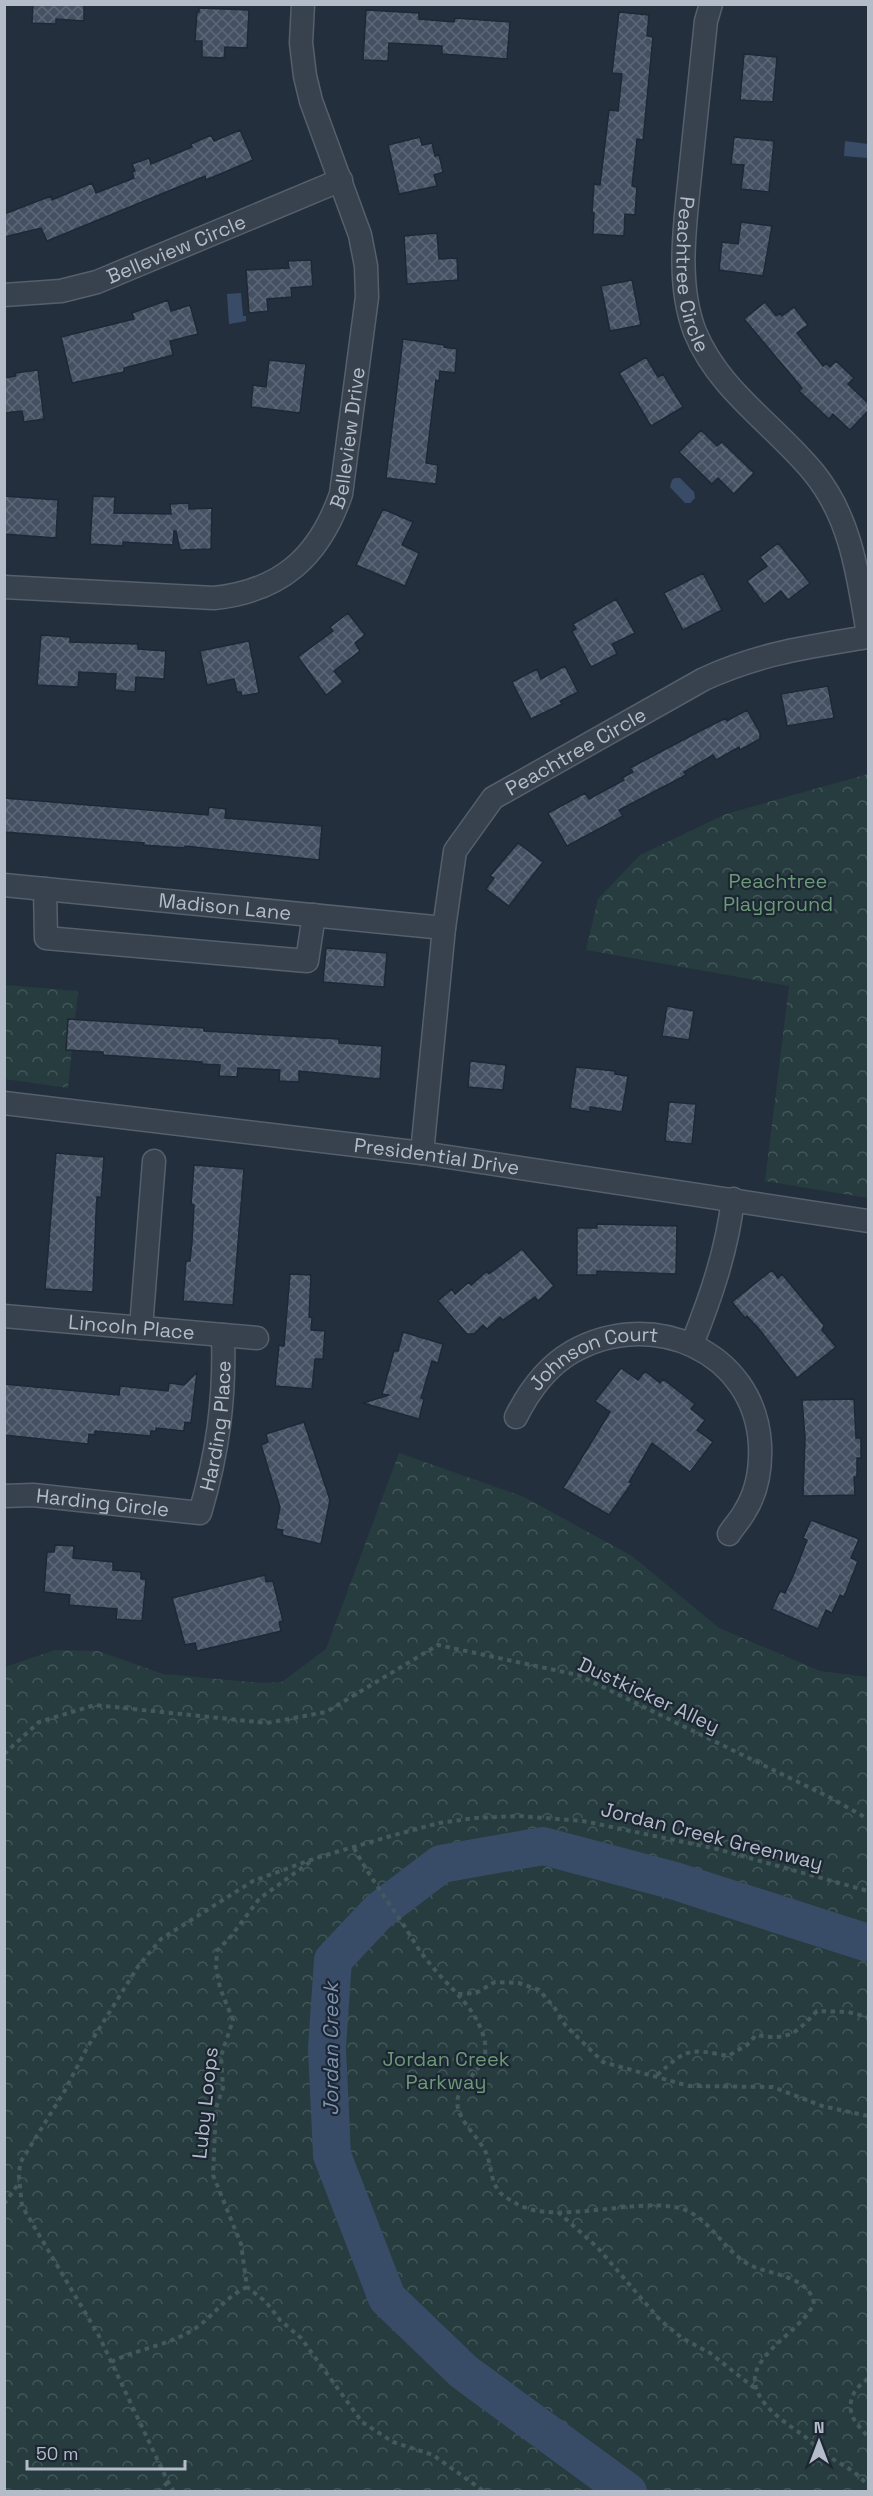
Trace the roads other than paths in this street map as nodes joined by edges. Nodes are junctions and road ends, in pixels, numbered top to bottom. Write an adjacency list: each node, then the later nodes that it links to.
1 (303, 4): 3 (street, Belleview Drive)
2 (711, 4): 6 (street, Peachtree Circle)
3 (341, 180): 4 (street, Belleview Circle); 5 (street, Belleview Drive)
4 (4, 295)
5 (4, 586)
6 (868, 635): 10 (street, Peachtree Circle)
7 (4, 885): 8 (street, Madison Lane)
8 (45, 889): 9 (street, Madison Lane); 9 (street)
9 (314, 915): 10 (street, Madison Lane)
10 (444, 928): 12 (street, Peachtree Circle)
11 (4, 1103): 12 (street, Presidential Drive)
12 (422, 1153): 14 (street, Presidential Drive)
13 (154, 1161): 17 (street)
14 (733, 1200): 15 (street, Presidential Drive); 20 (street, Johnson Court)
15 (868, 1221)
16 (4, 1316): 17 (street, Lincoln Place)
17 (141, 1328): 18 (street, Lincoln Place)
18 (223, 1335): 19 (street, Lincoln Place); 23 (street, Harding Place)
19 (257, 1338)
20 (692, 1344): 21 (street, Johnson Court); 24 (street, Johnson Court)
21 (516, 1417)
22 (4, 1496): 23 (street, Harding Circle)
23 (200, 1513)
24 (729, 1534)

